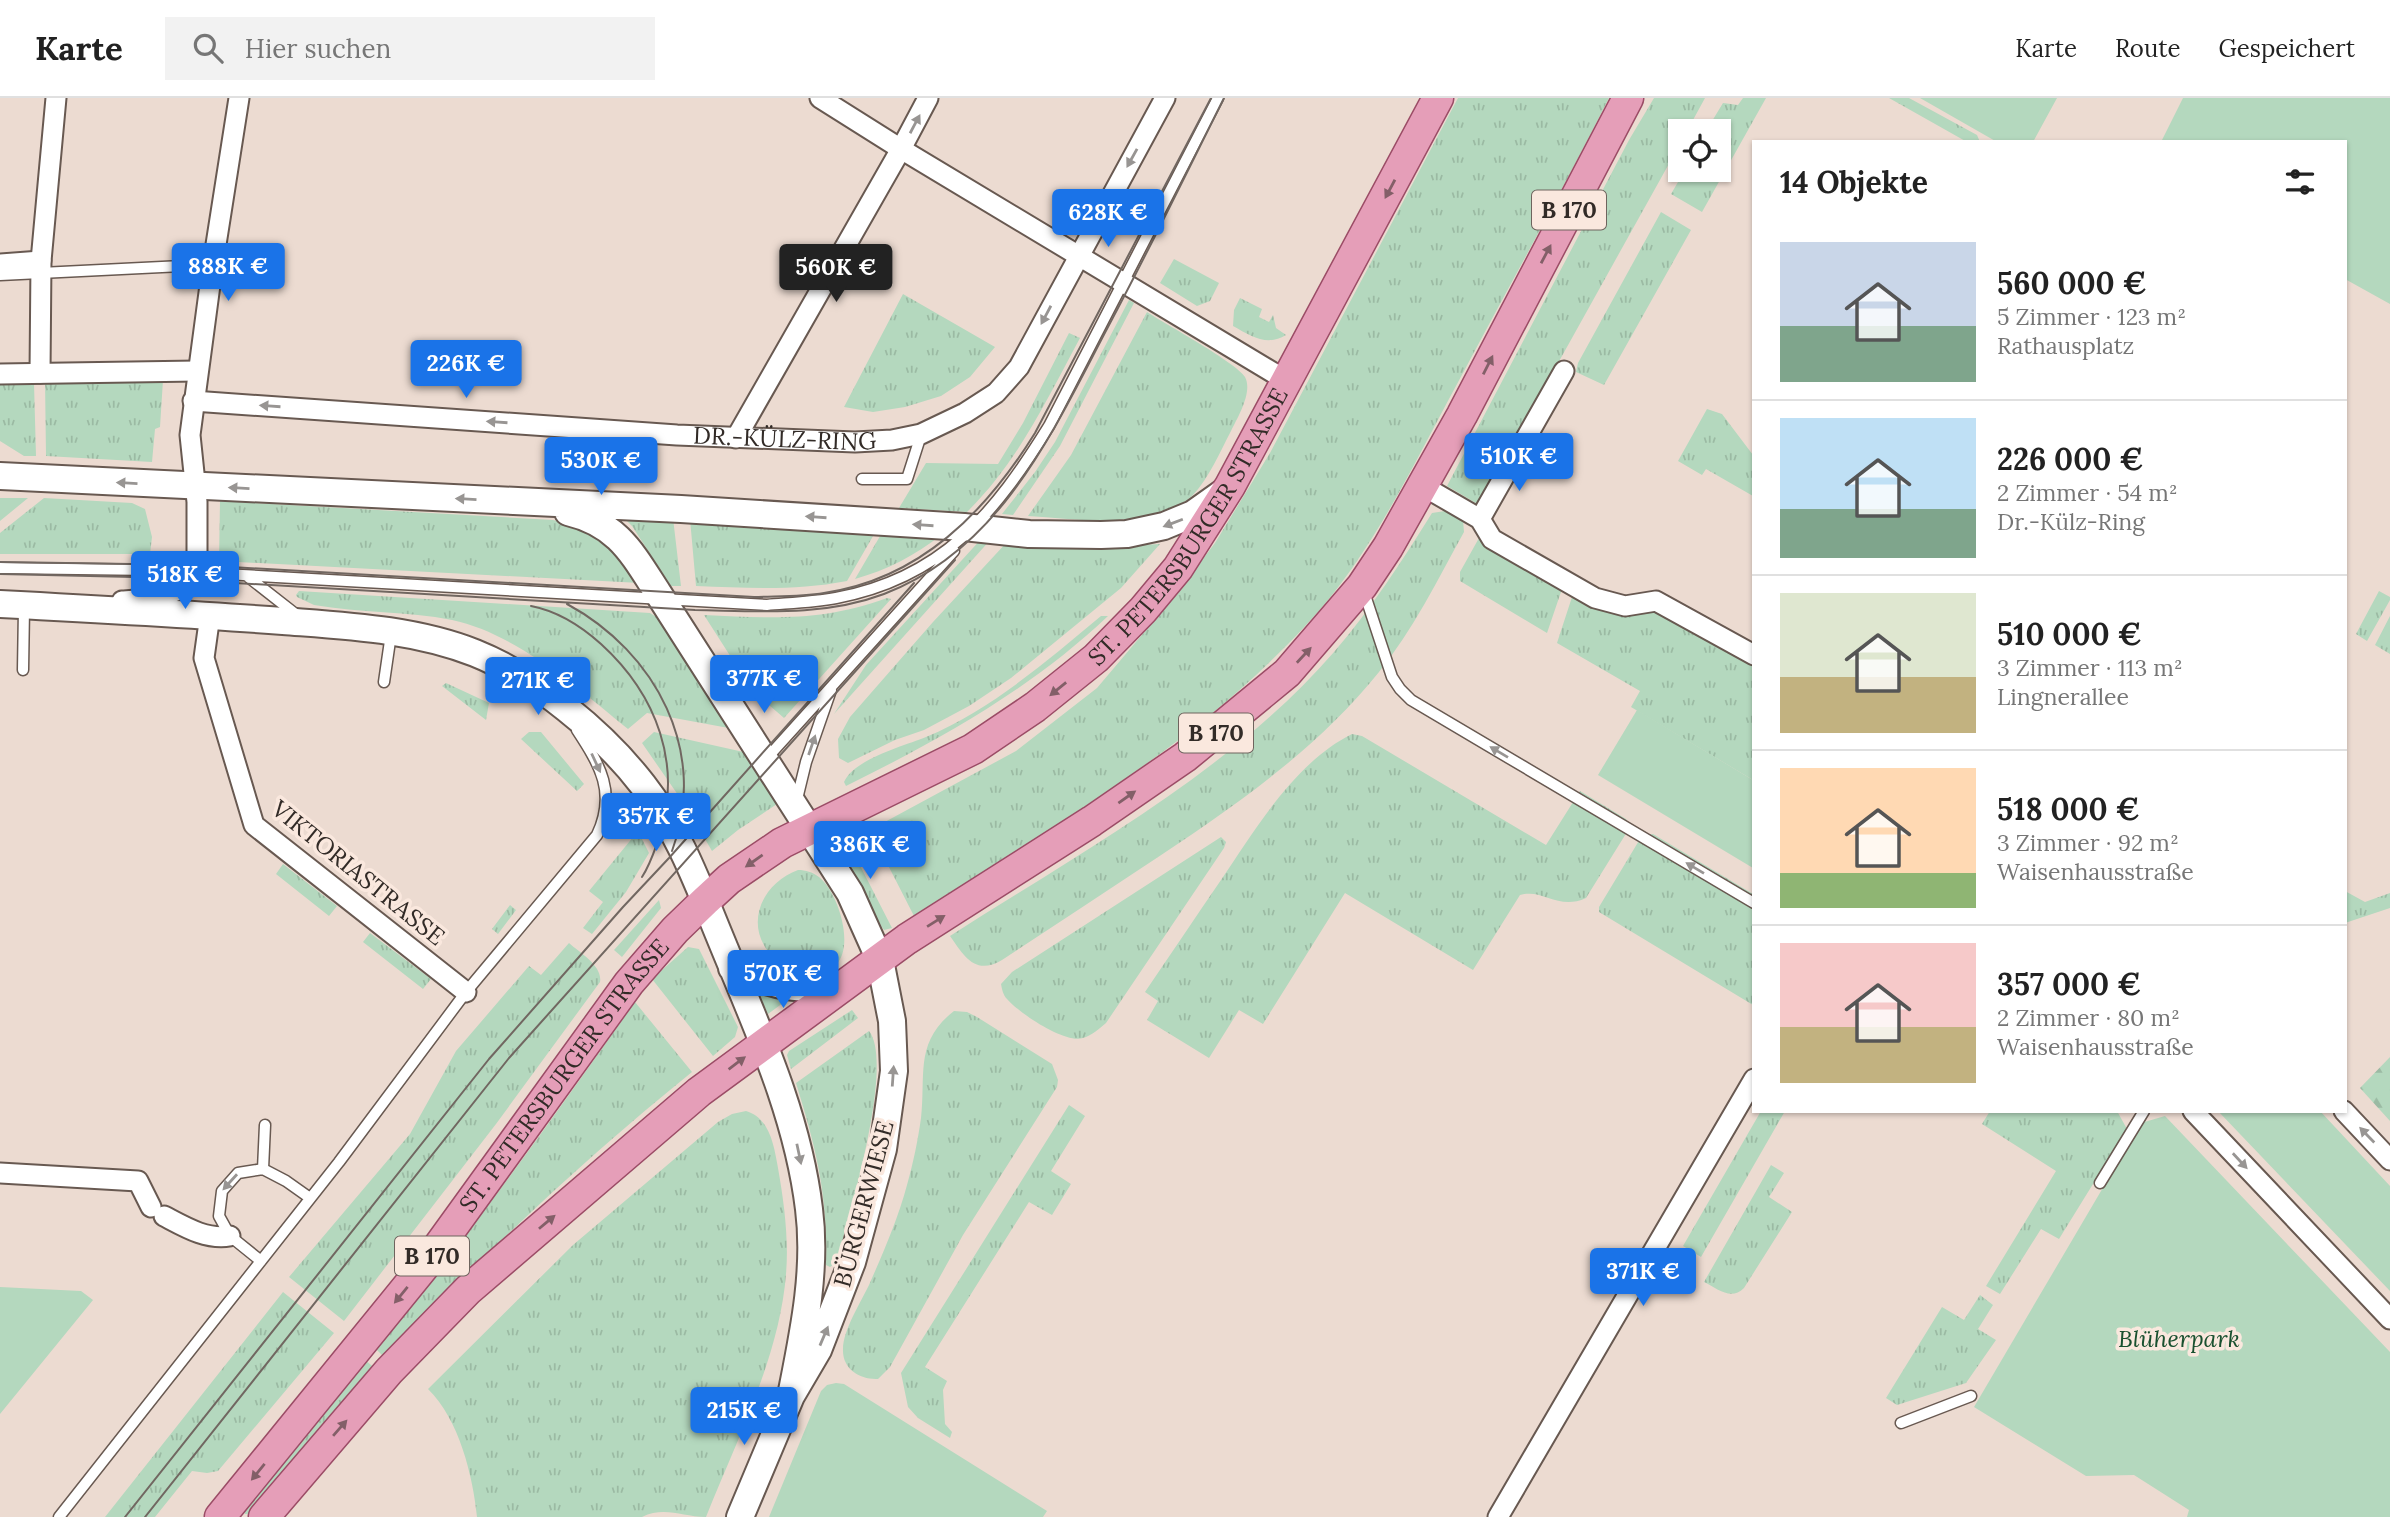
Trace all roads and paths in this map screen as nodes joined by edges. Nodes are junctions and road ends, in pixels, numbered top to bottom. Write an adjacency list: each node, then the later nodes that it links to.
1 (56, 98): 11 (street)
2 (239, 98): 13 (street)
3 (820, 98): 9 (street)
4 (929, 98): 9 (street, one-way to 4)
5 (1165, 98): 10 (street, DR.-KÜLZ-RING, one-way to 10)
6 (1218, 98): 15 (lane)
7 (1438, 98): 20 (main road, ST. PETERSBURGER STRASSE / B 170, one-way to 20)
8 (1628, 98): 28 (main road, B 170, one-way to 8)
9 (901, 149): 10 (street); 23 (street)
10 (1078, 255): 15 (street); 22 (street, DR.-KÜLZ-RING, one-way to 22)
11 (41, 261): 12 (street); 18 (street)
12 (0, 264)
13 (212, 270): 14 (lane); 16 (street)
14 (0, 275)
15 (1123, 282): 20 (street); 31 (lane)
16 (197, 371): 18 (street); 21 (street)
17 (1564, 371): 30 (street)
18 (40, 373): 19 (street)
19 (0, 374)
20 (1287, 381): 27 (main road, ST. PETERSBURGER STRASSE / B 170)
21 (193, 401): 23 (street, DR.-KÜLZ-RING, one-way to 21); 26 (street)
22 (921, 434): 23 (street, DR.-KÜLZ-RING); 25 (lane)
23 (736, 438)
24 (0, 476): 26 (main road, one-way to 24)
25 (862, 479)
26 (195, 486): 29 (main road, one-way to 26); 33 (street)
27 (1230, 486): 31 (main road, one-way to 31); 47 (main road, ST. PETERSBURGER STRASSE / B 170, one-way to 47)
28 (1423, 486): 30 (street); 35 (main road, B 170)
29 (534, 503): 31 (main road, one-way to 29); 36 (main road)
30 (1480, 519): 41 (street)
31 (968, 534): 36 (lane); 44 (lane)
32 (0, 568): 33 (lane)
33 (197, 572): 34 (lane); 37 (street)
34 (247, 575): 36 (lane); 39 (lane)
35 (1362, 586): 49 (lane, one-way to 35); 50 (main road, B 170, one-way to 35)
36 (662, 600): 46 (main road)
37 (23, 605): 38 (main road, BÜRGERWIESE); 42 (lane)
38 (211, 615): 39 (main road, BÜRGERWIESE); 53 (street, VIKTORIASTRASSE)
39 (307, 623): 40 (main road, BÜRGERWIESE)
40 (392, 631): 43 (lane); 45 (main road, BÜRGERWIESE)
41 (1752, 654)
42 (23, 670)
43 (384, 681)
44 (832, 686): 46 (lane); 47 (lane, one-way to 44)
45 (560, 705): 48 (main road, BÜRGERWIESE); 53 (lane, one-way to 53)
46 (765, 760): 47 (main road)
47 (802, 817): 48 (main road, B 170, one-way to 48); 50 (main road, BÜRGERWIESE)
48 (705, 901): 51 (main road, BÜRGERWIESE); 72 (main road, ST. PETERSBURGER STRASSE / B 170, one-way to 72)
49 (1752, 902)
50 (880, 960): 52 (main road, B 170); 68 (main road, BÜRGERWIESE, one-way to 50)
51 (732, 968): 52 (main road); 54 (main road, BÜRGERWIESE)
52 (844, 986): 54 (main road, B 170)
53 (466, 992): 64 (lane)
54 (764, 1042): 68 (main road, BÜRGERWIESE, one-way to 68); 73 (main road, B 170, one-way to 54)
55 (1752, 1082): 75 (street)
56 (2143, 1113): 63 (lane)
57 (2195, 1113): 67 (street, one-way to 67)
58 (2346, 1113): 60 (street, one-way to 58)
59 (265, 1125): 61 (lane)
60 (2390, 1160)
61 (263, 1169): 64 (lane); 65 (lane, one-way to 65)
62 (0, 1173): 65 (street)
63 (2100, 1183)
64 (310, 1198): 66 (lane)
65 (230, 1236): 66 (lane)
66 (261, 1261): 71 (lane)
67 (2390, 1319)
68 (791, 1396): 74 (main road, BÜRGERWIESE)
69 (1971, 1396): 70 (lane)
70 (1901, 1423)
71 (59, 1517)
72 (220, 1517)
73 (264, 1517)
74 (740, 1517)
75 (1498, 1517)

